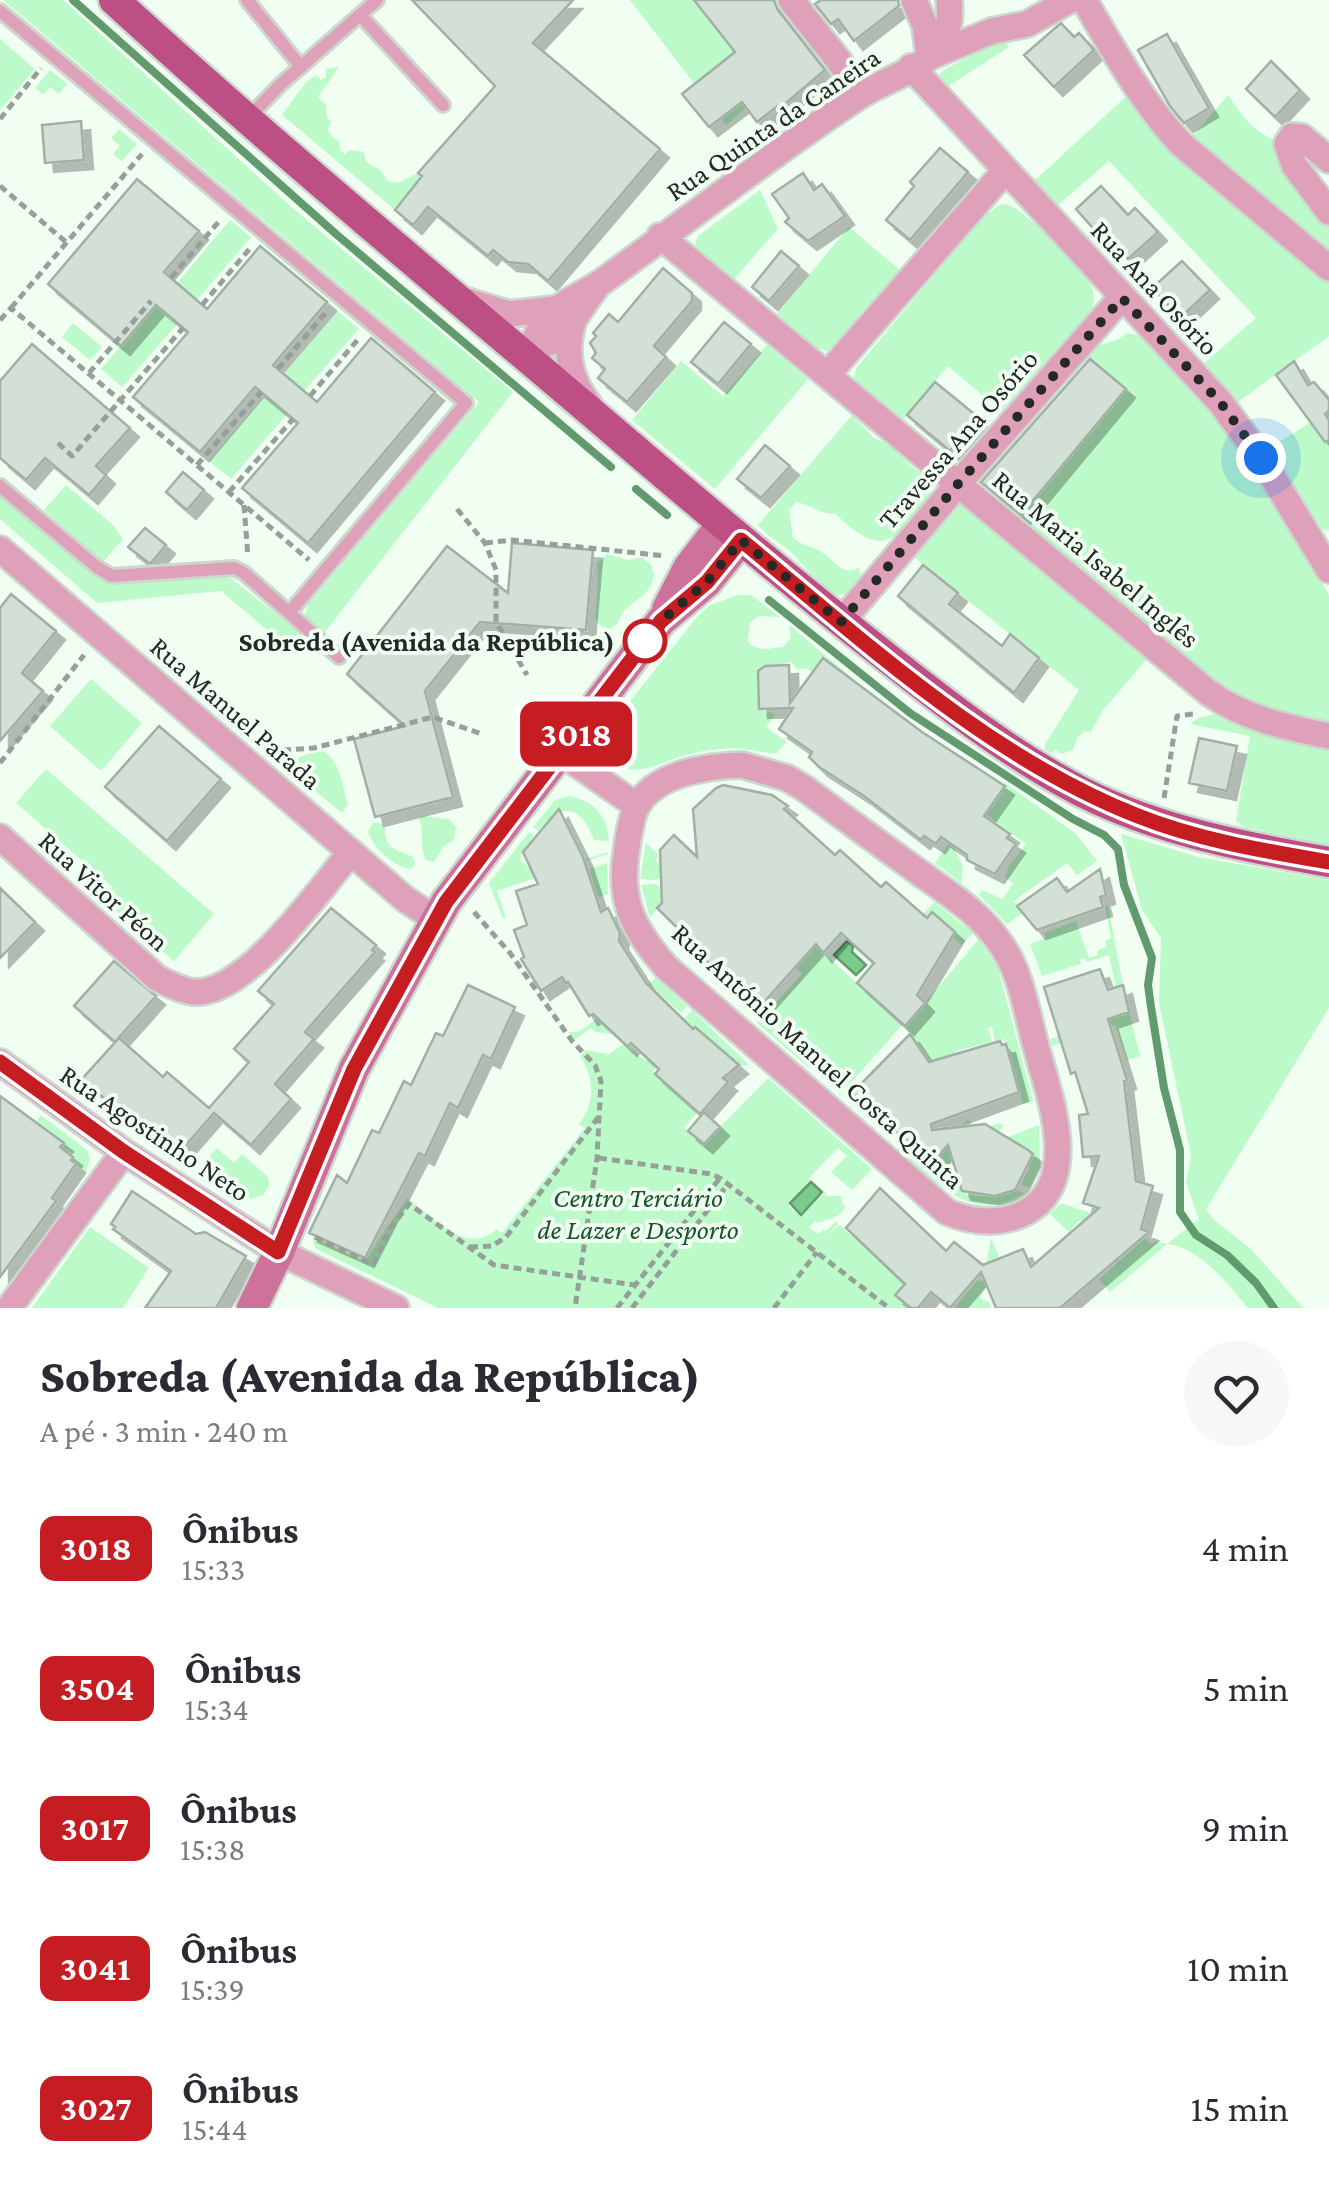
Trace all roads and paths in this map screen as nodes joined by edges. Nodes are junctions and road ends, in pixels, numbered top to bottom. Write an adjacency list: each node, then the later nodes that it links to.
1 (114, 0): 17 (main road)
2 (247, 0): 13 (lane)
3 (377, 0): 10 (lane)
4 (791, 0): 14 (street)
5 (914, 0): 12 (street)
6 (949, 0): 12 (street)
7 (1070, 0): 12 (street, Rua Quinta da Caneira)
8 (1084, 0): 27 (street)
9 (0, 11): 18 (lane)
10 (361, 16): 13 (lane); 15 (lane)
11 (28, 58): 16 (path)
12 (921, 62): 14 (street, Rua Quinta da Caneira); 20 (street, Rua Ana Osório)
13 (301, 67): 17 (lane)
14 (861, 95): 25 (street, Rua Quinta da Caneira)
15 (443, 105)
16 (0, 119)
17 (246, 121): 28 (main road)
18 (154, 140): 22 (lane); 26 (path)
19 (1329, 160): 23 (street)
20 (1005, 171): 31 (street, Rua Ana Osório); 43 (street)
21 (0, 186): 26 (path)
22 (232, 206): 24 (lane); 29 (path)
23 (1329, 212)
24 (264, 232): 30 (lane); 33 (path)
25 (660, 236): 35 (street, Rua Quinta da Caneira); 43 (street, Rua Maria Isabel Inglês)
26 (66, 242): 34 (path)
27 (1329, 268)
28 (426, 274): 35 (street, Rua Quinta da Caneira); 39 (main road)
29 (171, 278)
30 (340, 296): 37 (lane); 41 (path)
31 (1122, 298): 52 (street, Travessa Ana Osório); 61 (street, Rua Ana Osório)
32 (152, 301): 42 (path)
33 (202, 305)
34 (10, 308): 36 (path); 42 (path)
35 (563, 316): 40 (street); 49 (street)
36 (0, 320)
37 (372, 324): 46 (path); 62 (lane)
38 (183, 328): 47 (path)
39 (497, 332): 40 (street); 44 (main road)
40 (534, 348): 44 (street)
41 (278, 369)
42 (88, 373): 47 (path)
43 (827, 375): 52 (street, Rua Maria Isabel Inglês)
44 (551, 378): 49 (main road)
45 (260, 392): 51 (path)
46 (310, 396)
47 (121, 400): 50 (path); 51 (path)
48 (292, 419): 54 (path)
49 (602, 422): 57 (main road)
50 (58, 444)
51 (198, 465): 54 (path)
52 (958, 484): 66 (street, Travessa Ana Osório); 70 (street, Rua Maria Isabel Inglês)
53 (0, 486): 63 (lane)
54 (229, 492): 55 (path)
55 (244, 505): 62 (path); 63 (path)
56 (457, 509): 58 (path)
57 (732, 532): 60 (street); 65 (street); 66 (main road)
58 (485, 543): 60 (path); 69 (path)
59 (0, 549): 67 (street, Rua Manuel Parada)
60 (688, 568): 65 (street)
61 (1329, 570)
62 (324, 572): 64 (lane)
63 (250, 578): 64 (lane)
64 (289, 613): 68 (lane)
65 (661, 621): 74 (street)
66 (841, 622): 77 (main road)
67 (100, 634): 75 (path); 79 (street, Rua Manuel Parada)
68 (339, 656)
69 (527, 675)
70 (1224, 704): 72 (street, Rua Maria Isabel Inglês); 77 (path)
71 (482, 734): 73 (path)
72 (1329, 736)
73 (283, 750)
74 (562, 753): 76 (street); 82 (street)
75 (0, 762)
76 (636, 806): 76 (street, Rua António Manuel Costa Quinta)
77 (1157, 822): 80 (main road)
78 (0, 836): 79 (street, Rua Vitor Péon)
79 (351, 852): 82 (street, Rua Manuel Parada)
80 (1329, 862)
81 (474, 903): 84 (path)
82 (435, 919): 91 (street)
83 (0, 1062): 85 (street, Rua Agostinho Neto)
84 (602, 1114): 86 (path); 90 (path)
85 (124, 1152): 91 (street, Rua Agostinho Neto); 96 (street)
86 (598, 1158): 87 (path); 93 (path)
87 (720, 1178): 88 (path); 94 (path)
88 (728, 1184): 92 (path); 101 (path)
89 (312, 1236): 90 (path)
90 (462, 1244): 93 (path)
91 (278, 1252): 97 (street); 98 (street, Rua Agostinho Neto)
92 (816, 1252): 95 (path); 102 (path)
93 (580, 1277): 94 (path); 99 (path)
94 (635, 1285): 100 (path)
95 (880, 1300): 103 (path); 104 (path)
96 (10, 1308)
97 (252, 1308)
98 (396, 1308)
99 (575, 1308)
100 (617, 1308)
101 (632, 1308)
102 (774, 1308)
103 (874, 1308)
104 (890, 1308)

